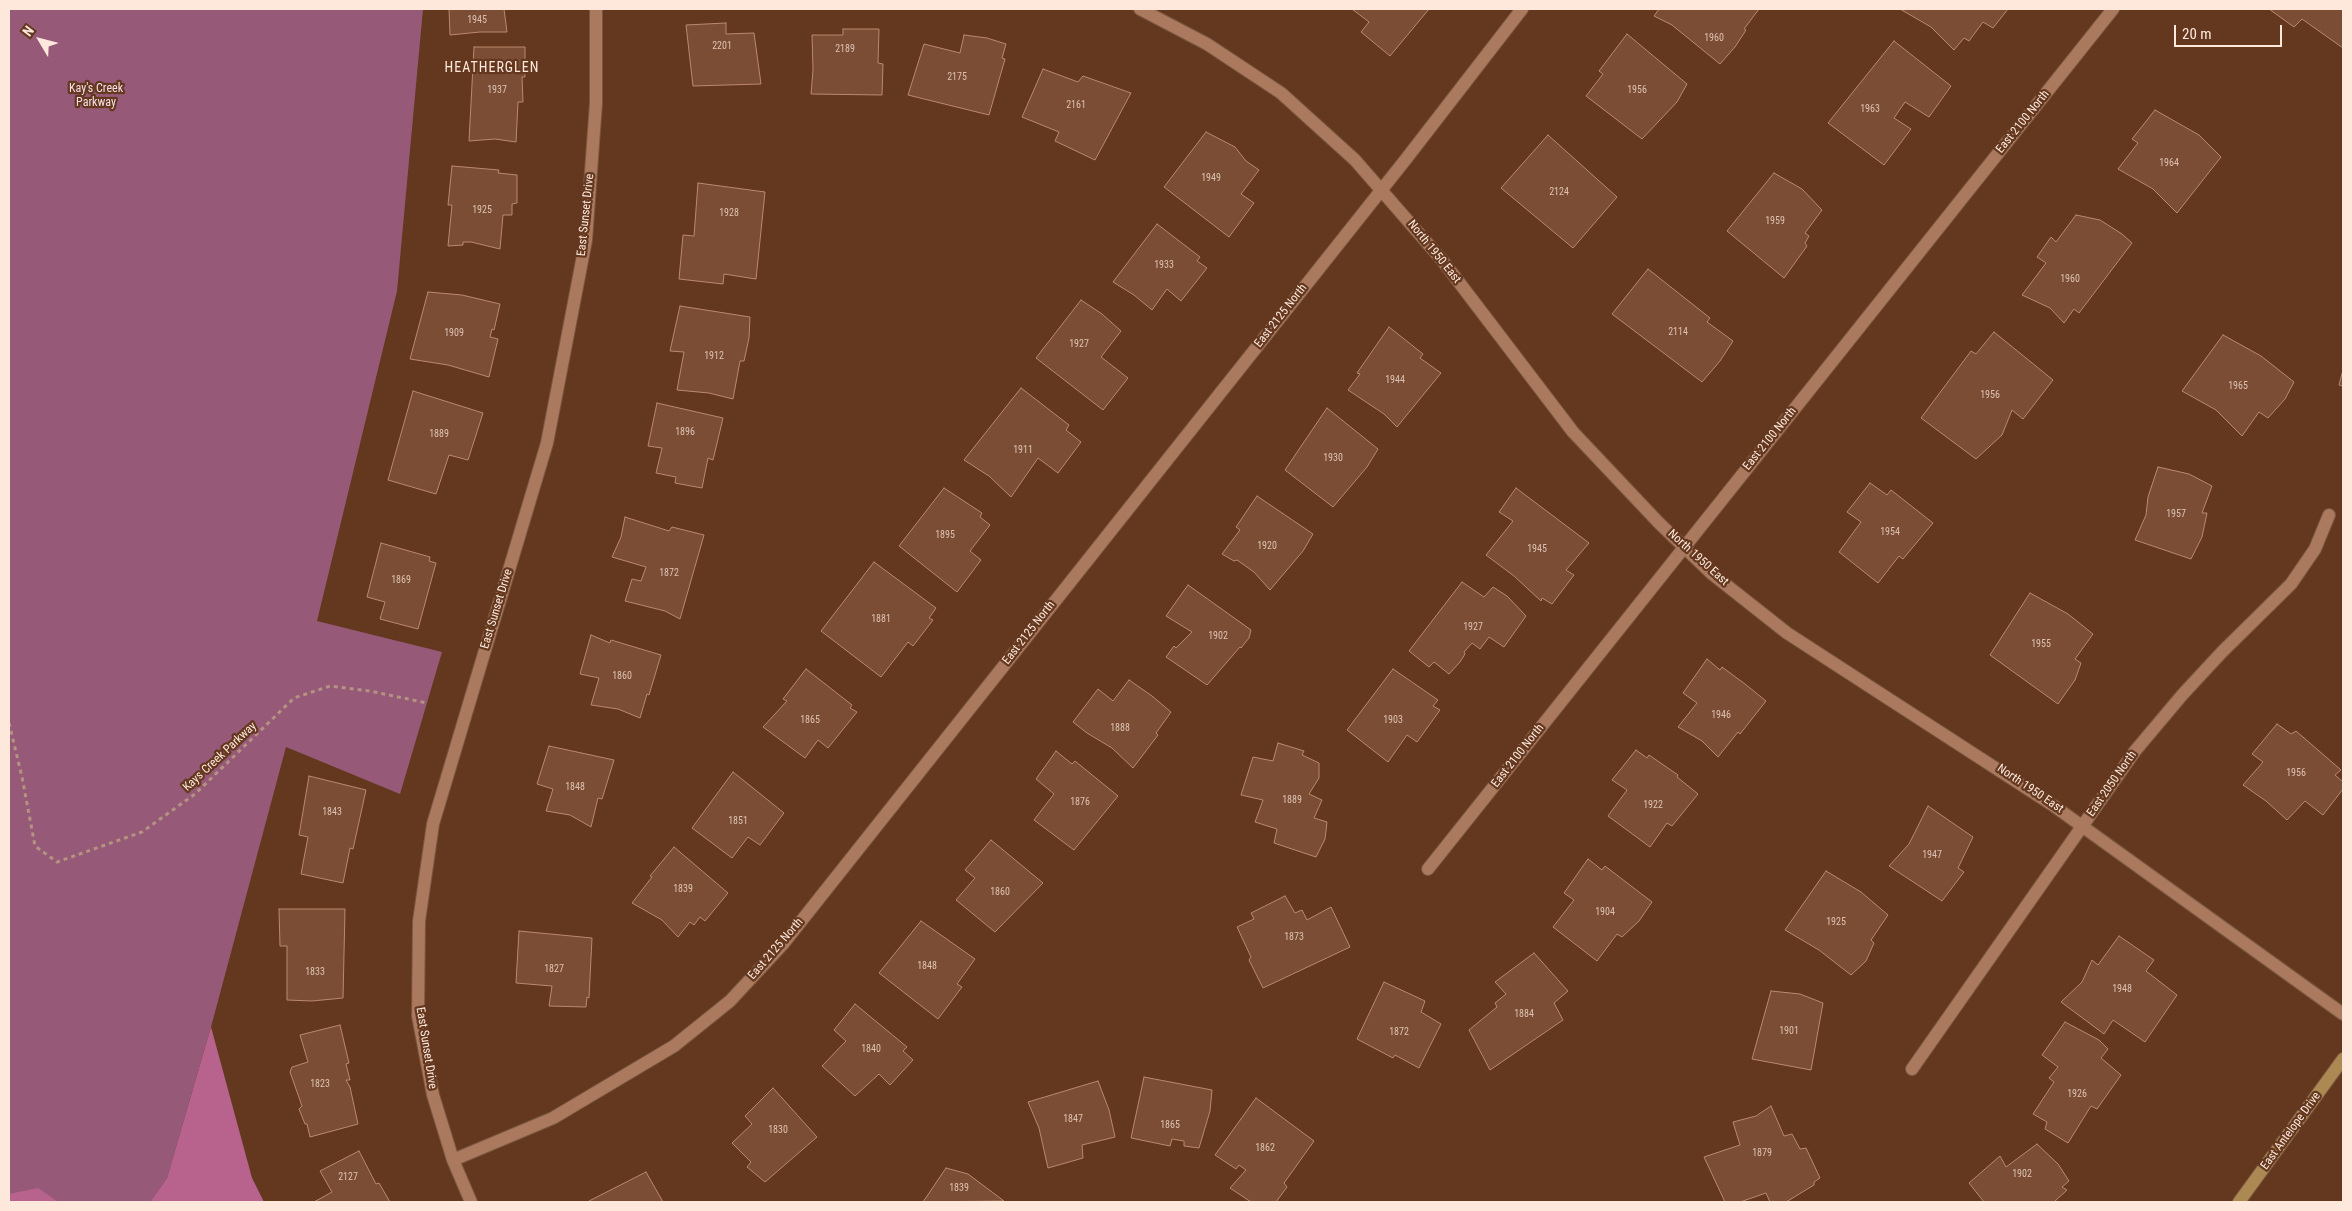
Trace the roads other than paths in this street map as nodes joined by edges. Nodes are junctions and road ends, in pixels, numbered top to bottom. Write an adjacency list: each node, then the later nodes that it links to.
1 (596, 9): 13 (street, East Sunset Drive)
2 (1140, 9): 5 (street, North 1950 East)
3 (1522, 9): 5 (street, East 2125 North)
4 (2113, 9): 7 (street, East 2100 North)
5 (1381, 190): 7 (street, North 1950 East); 13 (street, East 2125 North)
6 (2329, 515): 8 (street, East 2050 North)
7 (1684, 548): 8 (street, North 1950 East); 9 (street, East 2100 North)
8 (2083, 826): 10 (street, North 1950 East); 12 (street, East 2050 North)
9 (1428, 870)
10 (2343, 1014)
11 (2343, 1059): 15 (main road, East Antelope Drive)
12 (1912, 1069)
13 (453, 1160): 14 (street, East Sunset Drive)
14 (471, 1202)
15 (2239, 1202)

